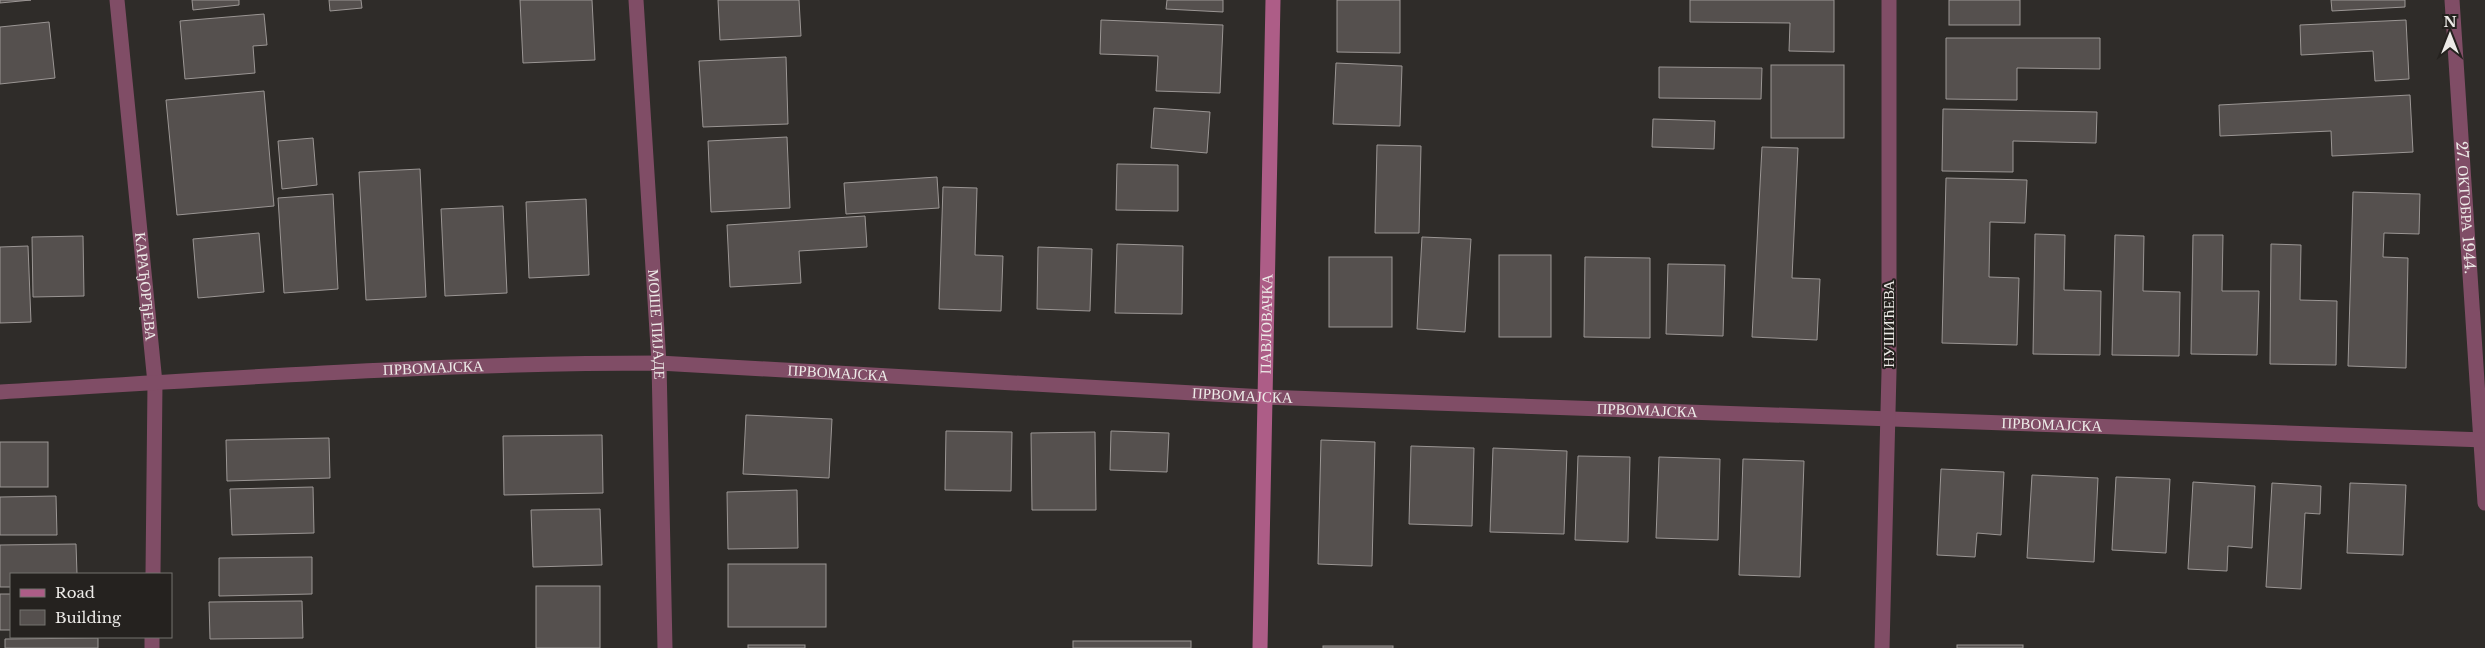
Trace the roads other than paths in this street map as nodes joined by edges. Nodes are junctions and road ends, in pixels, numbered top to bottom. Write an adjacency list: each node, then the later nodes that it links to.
1 (117, 0): 7 (street, КАРАЂОРЂЕВА)
2 (636, 0): 6 (street, МОШЕ ПИЈАДЕ)
3 (1274, 0): 9 (street, ПАВЛОВАЧКА)
4 (1889, 0): 10 (street, НУШИЋЕВА)
5 (2452, 0): 11 (street, 27. ОКТОБРА 1944.)
6 (659, 363): 7 (street, ПРВОМАЈСКА); 9 (street, ПРВОМАЈСКА); 14 (street, МОШЕ ПИЈАДЕ)
7 (155, 383): 8 (street, ПРВОМАЈСКА); 13 (street, КАРАЂОРЂЕВА)
8 (0, 392)
9 (1265, 397): 10 (street, ПРВОМАЈСКА); 15 (street, ПАВЛОВАЧКА)
10 (1886, 420): 11 (street, ПРВОМАЈСКА); 16 (street, НУШИЋЕВА)
11 (2483, 440): 12 (street, 27. ОКТОБРА 1944.)
12 (2485, 503)
13 (153, 573)
14 (665, 648)
15 (1260, 648)
16 (1882, 648)

